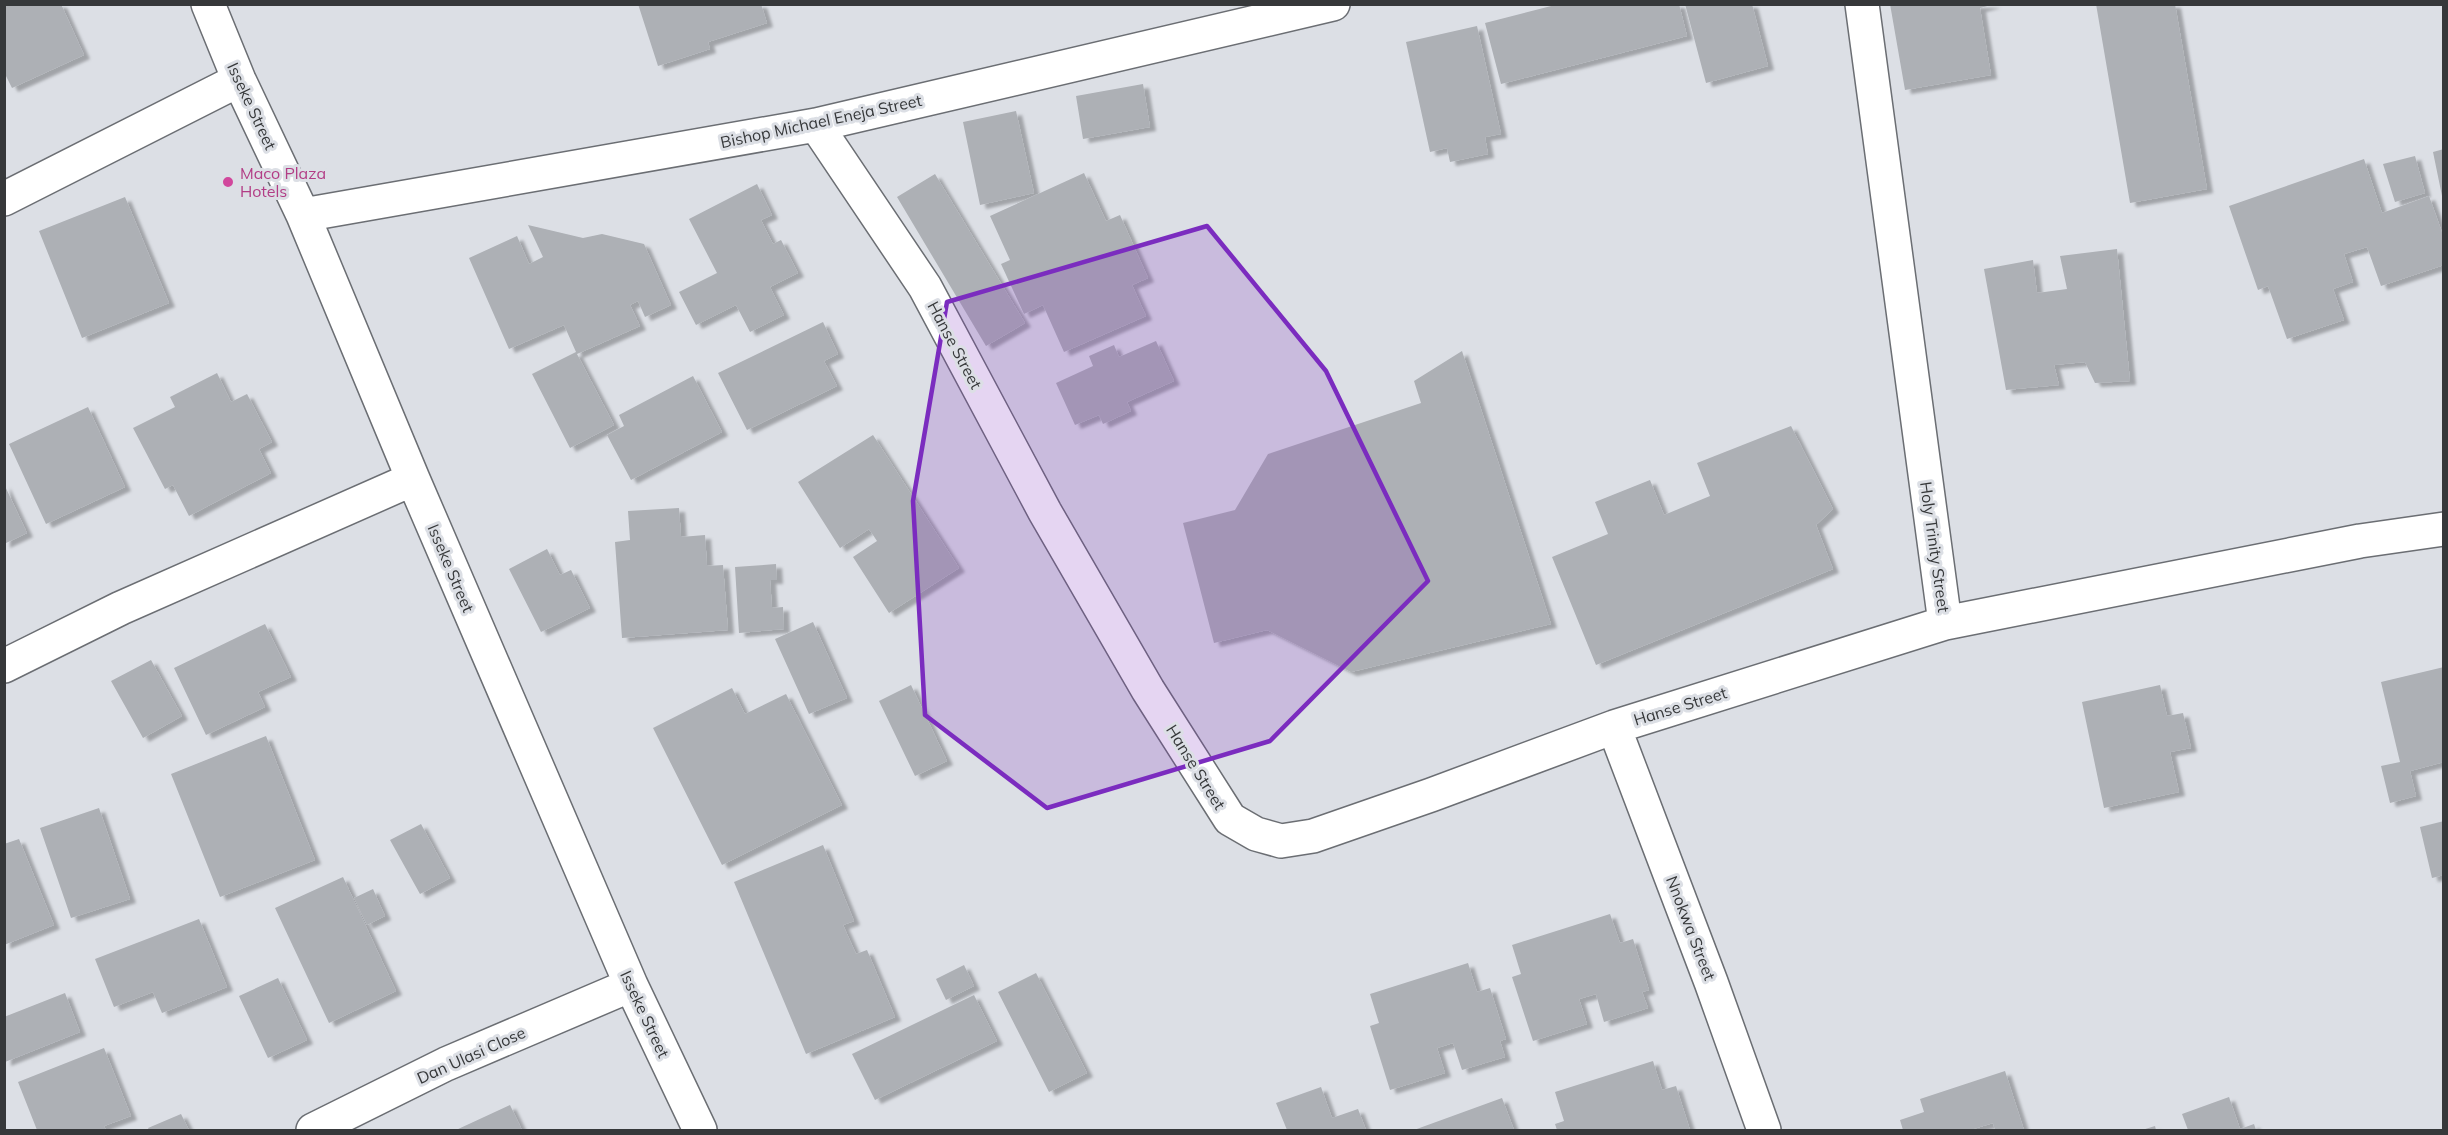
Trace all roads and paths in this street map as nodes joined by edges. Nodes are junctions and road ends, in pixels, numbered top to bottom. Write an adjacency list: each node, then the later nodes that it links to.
1 (208, 4): 4 (street, Isseke Street)
2 (1333, 4): 5 (street, Bishop Michael Eneja Street)
3 (1862, 4): 10 (street, Holy Trinity Street)
4 (239, 80): 6 (street); 7 (street, Isseke Street)
5 (816, 125): 7 (street, Bishop Michael Eneja Street); 12 (street, Hanse Street)
6 (4, 200)
7 (303, 215): 8 (street, Isseke Street)
8 (413, 479): 11 (street); 13 (street, Isseke Street)
9 (2444, 529): 10 (street, Holy Trinity Street)
10 (1945, 623): 12 (street, Hanse Street)
11 (4, 666)
12 (1614, 727): 16 (street, Nnokwa Street)
13 (631, 985): 14 (street, Dan Ulasi Close); 15 (street, Isseke Street)
14 (313, 1131)
15 (700, 1131)
16 (1764, 1131)

